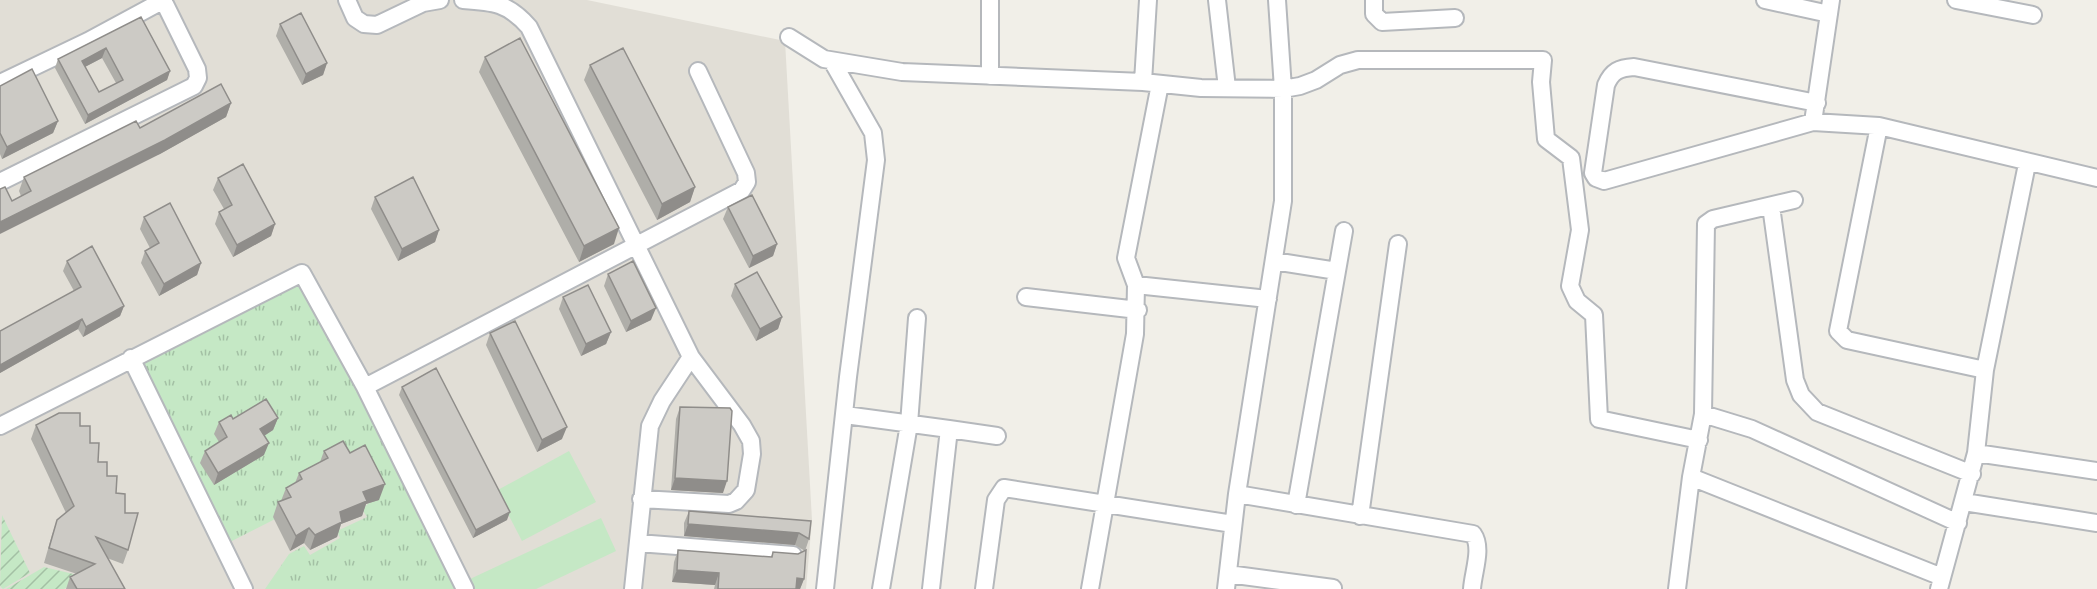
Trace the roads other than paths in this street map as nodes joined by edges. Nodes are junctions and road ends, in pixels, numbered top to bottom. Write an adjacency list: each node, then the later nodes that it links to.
1 (164, 0): 19 (street); 28 (street)
2 (347, 0): 3 (street)
3 (440, 0)
4 (464, 0): 33 (street)
5 (990, 0): 18 (street)
6 (1148, 0): 20 (street)
7 (1217, 0): 21 (street)
8 (1277, 0): 22 (street)
9 (1374, 0): 14 (street)
10 (1765, 0): 12 (street)
11 (1956, 0): 13 (street)
12 (1830, 7): 23 (street)
13 (2033, 15)
14 (1455, 18)
15 (789, 37): 16 (street)
16 (832, 61): 18 (street); 46 (street)
17 (698, 71): 33 (street)
18 (990, 76): 20 (street)
19 (0, 83)
20 (1151, 83): 21 (street); 36 (street)
21 (1227, 88): 22 (street)
22 (1283, 89): 34 (street); 51 (street)
23 (1817, 103): 24 (street); 24 (street)
24 (1813, 122): 25 (street)
25 (1879, 126): 26 (street); 43 (street)
26 (2027, 164): 27 (street); 43 (street)
27 (2097, 178)
28 (0, 182)
29 (1794, 200): 30 (street)
30 (1771, 206): 45 (street); 54 (street)
31 (1344, 231): 35 (street)
32 (1398, 244): 61 (street)
33 (638, 245): 41 (street); 44 (street)
34 (1274, 261): 35 (street); 38 (street)
35 (1337, 271): 60 (street)
36 (1136, 285): 38 (street); 39 (street)
37 (1026, 297): 39 (street)
38 (1268, 299): 56 (street)
39 (1138, 310): 59 (street)
40 (917, 318): 47 (street)
41 (691, 357): 57 (street); 57 (street)
42 (131, 358): 44 (street); 48 (street); 70 (street)
43 (1985, 370): 52 (street)
44 (365, 387): 71 (street)
45 (1703, 414): 51 (street); 62 (street)
46 (845, 415): 47 (street); 73 (street)
47 (909, 424): 49 (street); 74 (street)
48 (0, 426)
49 (949, 429): 50 (street); 75 (street)
50 (997, 436)
51 (1699, 440): 55 (street)
52 (1976, 453): 53 (street); 54 (street)
53 (2097, 471)
54 (1972, 474): 58 (street)
55 (1691, 477): 68 (street); 79 (street)
56 (1237, 494): 60 (street); 64 (street)
57 (641, 499): 65 (street)
58 (1964, 502): 62 (street); 63 (street)
59 (1104, 504): 64 (street); 76 (street); 77 (street)
60 (1296, 505): 61 (street)
61 (1360, 516): 78 (street)
62 (1958, 523): 68 (street)
63 (2097, 523)
64 (1233, 524): 67 (street)
65 (638, 543): 66 (street); 72 (street)
66 (794, 555)
67 (1227, 582): 69 (street)
68 (1941, 583)
69 (1334, 588)
70 (244, 589)
71 (465, 589)
72 (633, 589)
73 (825, 589)
74 (881, 589)
75 (931, 589)
76 (984, 589)
77 (1090, 589)
78 (1472, 589)
79 (1677, 589)

